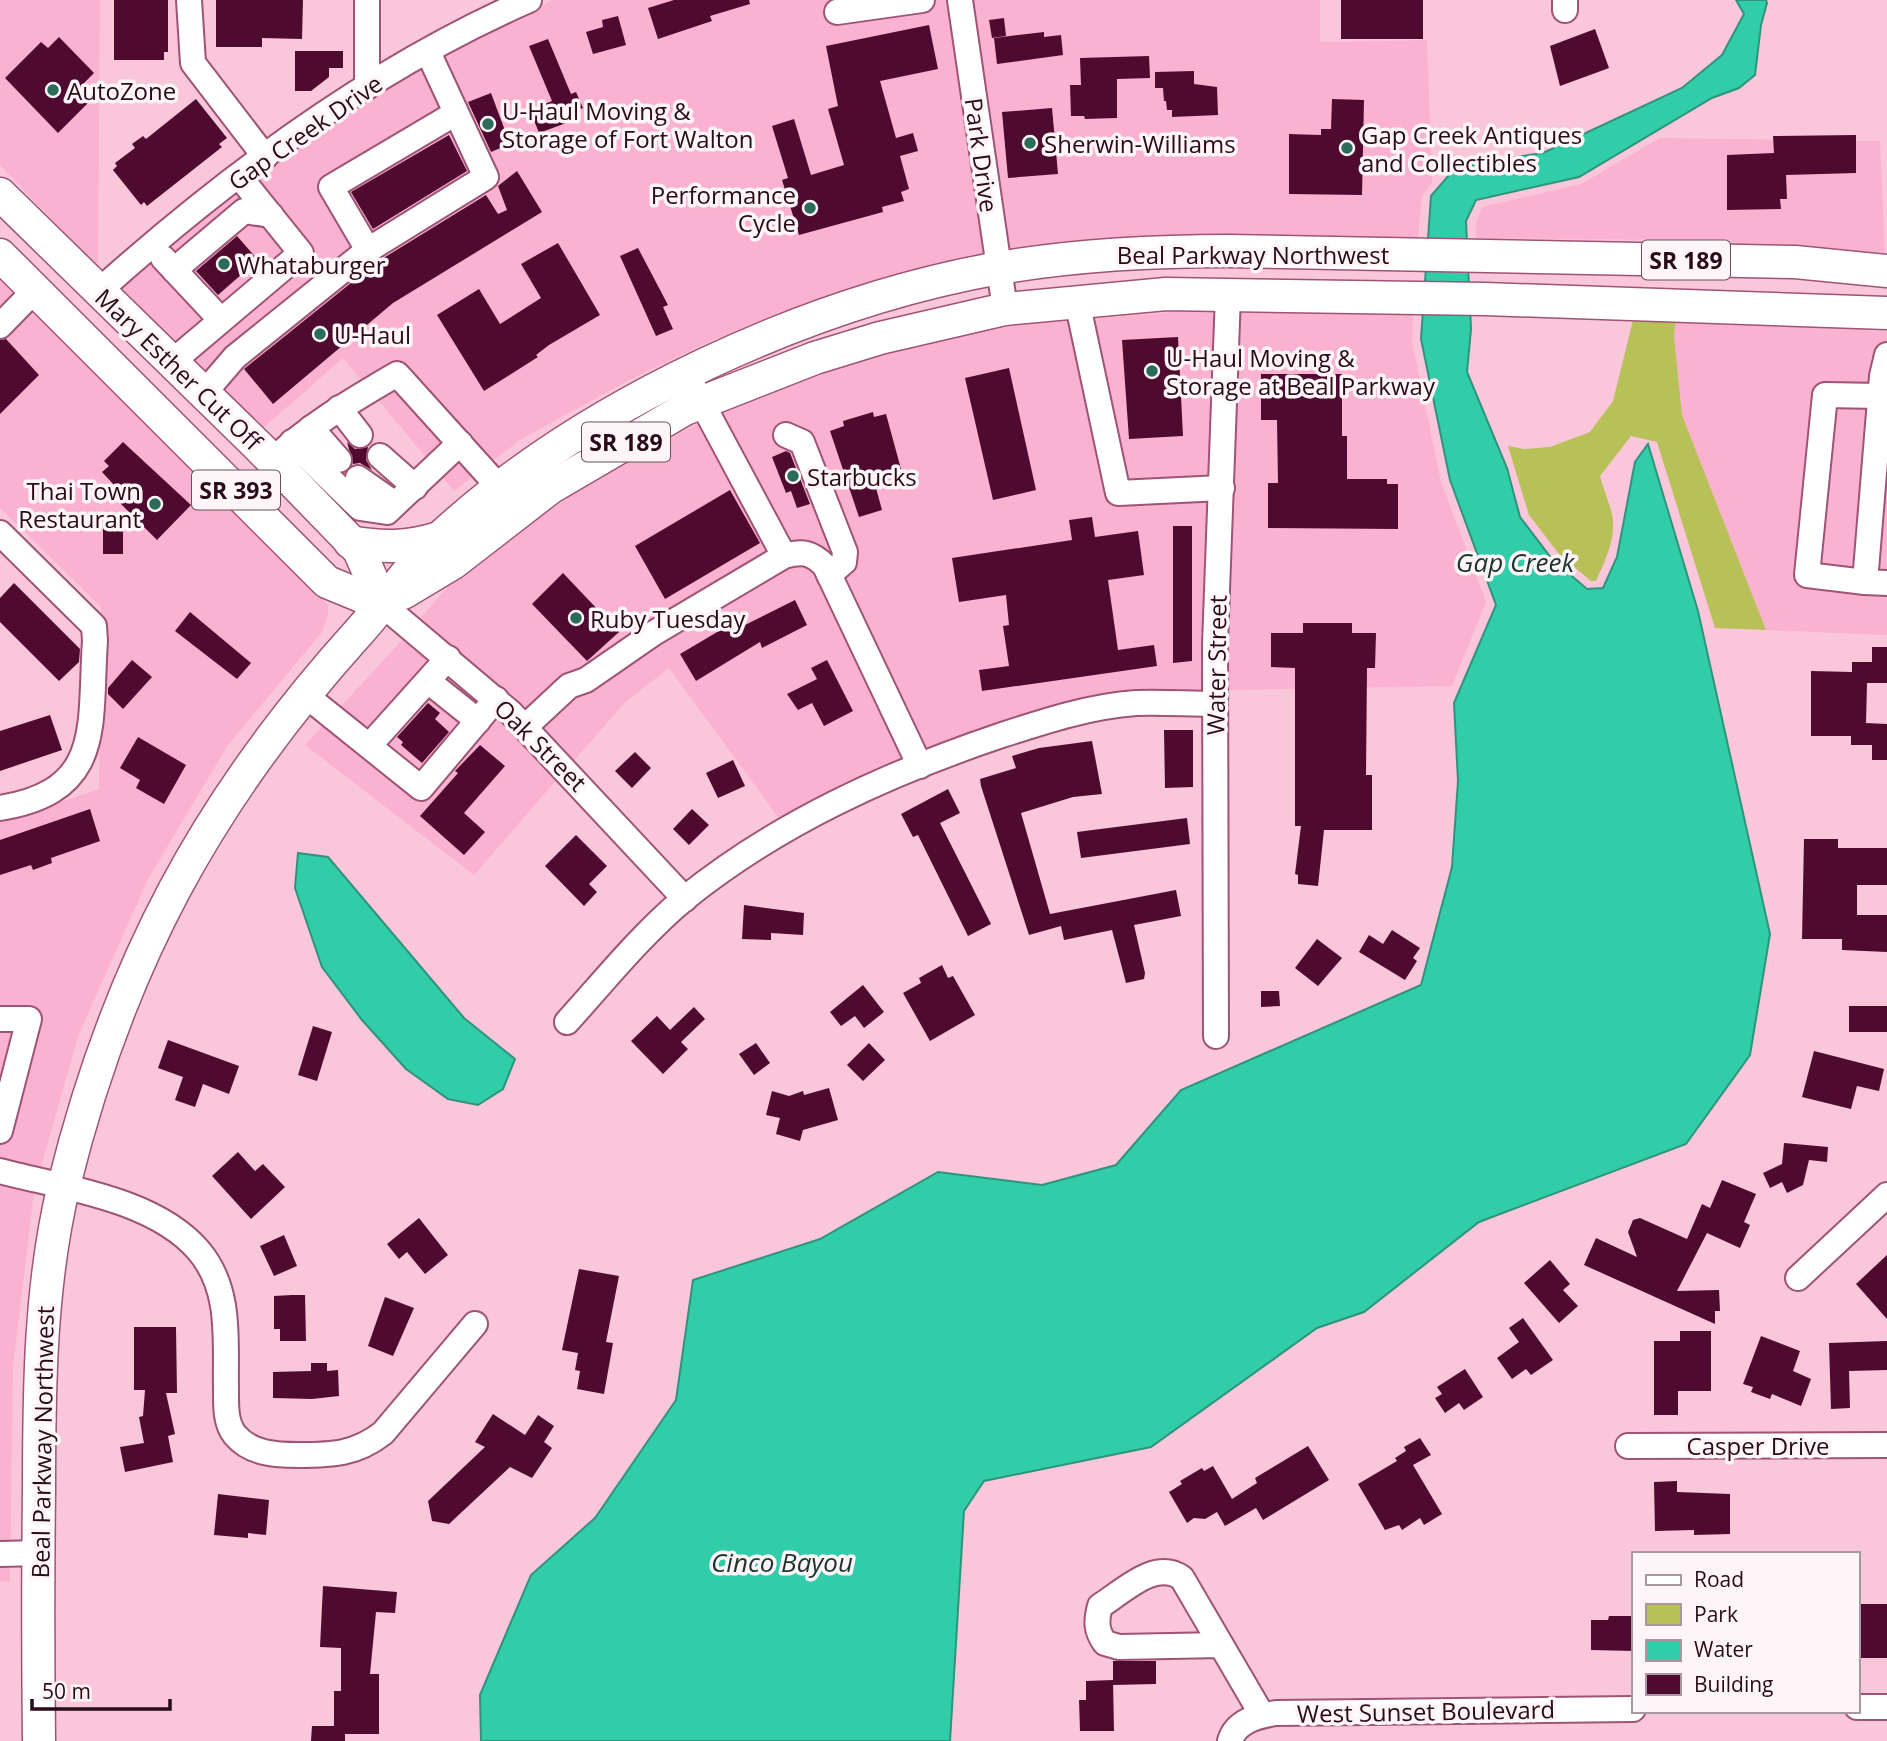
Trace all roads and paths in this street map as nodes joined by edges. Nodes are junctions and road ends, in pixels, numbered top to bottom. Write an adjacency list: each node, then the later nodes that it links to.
1 (189, 0): 10 (street)
2 (367, 0): 8 (street)
3 (529, 0): 7 (street, Gap Creek Drive)
4 (922, 0): 6 (street)
5 (960, 0): 18 (street, Park Drive)
6 (837, 12)
7 (428, 51): 8 (street, Gap Creek Drive); 9 (street)
8 (367, 88): 10 (street, Gap Creek Drive)
9 (456, 113): 15 (street); 15 (street)
10 (265, 157): 11 (street, Gap Creek Drive)
11 (239, 176): 13 (street); 14 (street, Gap Creek Drive)
12 (0, 194): 22 (main road, Mary Esther Cut Off / SR 393)
13 (271, 215): 19 (street); 27 (street)
14 (150, 244): 19 (street); 22 (street, Gap Creek Drive)
15 (368, 250): 33 (street)
16 (1411, 254): 18 (main road, Beal Parkway Northwest / SR 189); 20 (main road, Beal Parkway Northwest / SR 189); 23 (main road)
17 (5, 260): 21 (main road, Mary Esther Cut Off / SR 393); 22 (main road)
18 (998, 269): 25 (street, Park Drive); 28 (main road, Beal Parkway Northwest / SR 189)
19 (174, 270): 27 (street)
20 (1887, 271)
21 (35, 290): 29 (street); 54 (main road, Mary Esther Cut Off / SR 393)
22 (99, 291): 31 (main road, Mary Esther Cut Off / SR 393)
23 (1228, 295): 24 (main road, Beal Parkway Northwest / SR 189); 26 (main road, Beal Parkway Northwest / SR 189); 46 (street, Water Street)
24 (1077, 301): 25 (main road, Beal Parkway Northwest / SR 189); 46 (street)
25 (1005, 309): 35 (main road, Beal Parkway Northwest / SR 189)
26 (1887, 313)
27 (221, 320): 31 (street)
28 (809, 323): 32 (main road, Beal Parkway Northwest / SR 189); 35 (main road)
29 (0, 326)
30 (1887, 355): 34 (street)
31 (172, 362): 33 (main road, Mary Esther Cut Off / SR 393)
32 (688, 374): 35 (street); 45 (main road, Beal Parkway Northwest / SR 189)
33 (204, 393): 39 (main road, Mary Esther Cut Off / SR 393)
34 (1880, 396): 53 (street); 53 (street)
35 (700, 403): 51 (street); 54 (main road, Beal Parkway Northwest / SR 189)
36 (339, 408): 37 (street); 39 (street); 40 (street)
37 (360, 435)
38 (786, 435): 52 (street)
39 (292, 443): 42 (street); 47 (street); 50 (main road, Mary Esther Cut Off / SR 393)
40 (460, 443): 44 (street); 45 (street)
41 (380, 456): 44 (street)
42 (339, 460)
43 (358, 478): 47 (street)
44 (415, 487): 47 (street)
45 (499, 487): 49 (main road, Beal Parkway Northwest / SR 189)
46 (1222, 488): 59 (street, Water Street)
47 (395, 504)
48 (0, 533): 64 (street)
49 (439, 538): 50 (main road); 54 (main road, Beal Parkway Northwest / SR 189)
50 (350, 542): 54 (main road, Mary Esther Cut Off / SR 393)
51 (784, 556): 52 (street); 61 (street)
52 (829, 575): 63 (street)
53 (1876, 583)
54 (383, 605): 55 (street, Oak Street); 57 (main road, Beal Parkway Northwest / SR 189)
55 (448, 658): 56 (street); 58 (street, Oak Street)
56 (428, 681): 60 (street); 62 (street)
57 (304, 694): 62 (street); 71 (main road, Beal Parkway Northwest / SR 189)
58 (496, 699): 60 (street); 61 (street, Oak Street)
59 (1215, 704): 63 (street); 68 (street, Water Street)
60 (478, 722): 62 (street)
61 (525, 727): 65 (street, Oak Street)
62 (369, 746)
63 (920, 766): 65 (street)
64 (0, 808)
65 (685, 898): 67 (street)
66 (0, 1020): 69 (street)
67 (567, 1022)
68 (1216, 1035)
69 (1, 1120)
70 (0, 1171): 71 (street)
71 (63, 1188): 74 (street); 78 (main road, Beal Parkway Northwest / SR 189)
72 (1887, 1195): 73 (street)
73 (1798, 1278)
74 (475, 1324)
75 (1887, 1445): 76 (street, Casper Drive)
76 (1628, 1446)
77 (0, 1553): 78 (street)
78 (39, 1553): 84 (main road, Beal Parkway Northwest / SR 189)
79 (1221, 1645): 79 (street); 83 (street)
80 (1859, 1707): 81 (street)
81 (1887, 1707)
82 (1632, 1709): 83 (street, West Sunset Boulevard)
83 (1262, 1715): 85 (street, West Sunset Boulevard)
84 (38, 1741)
85 (1230, 1741)

